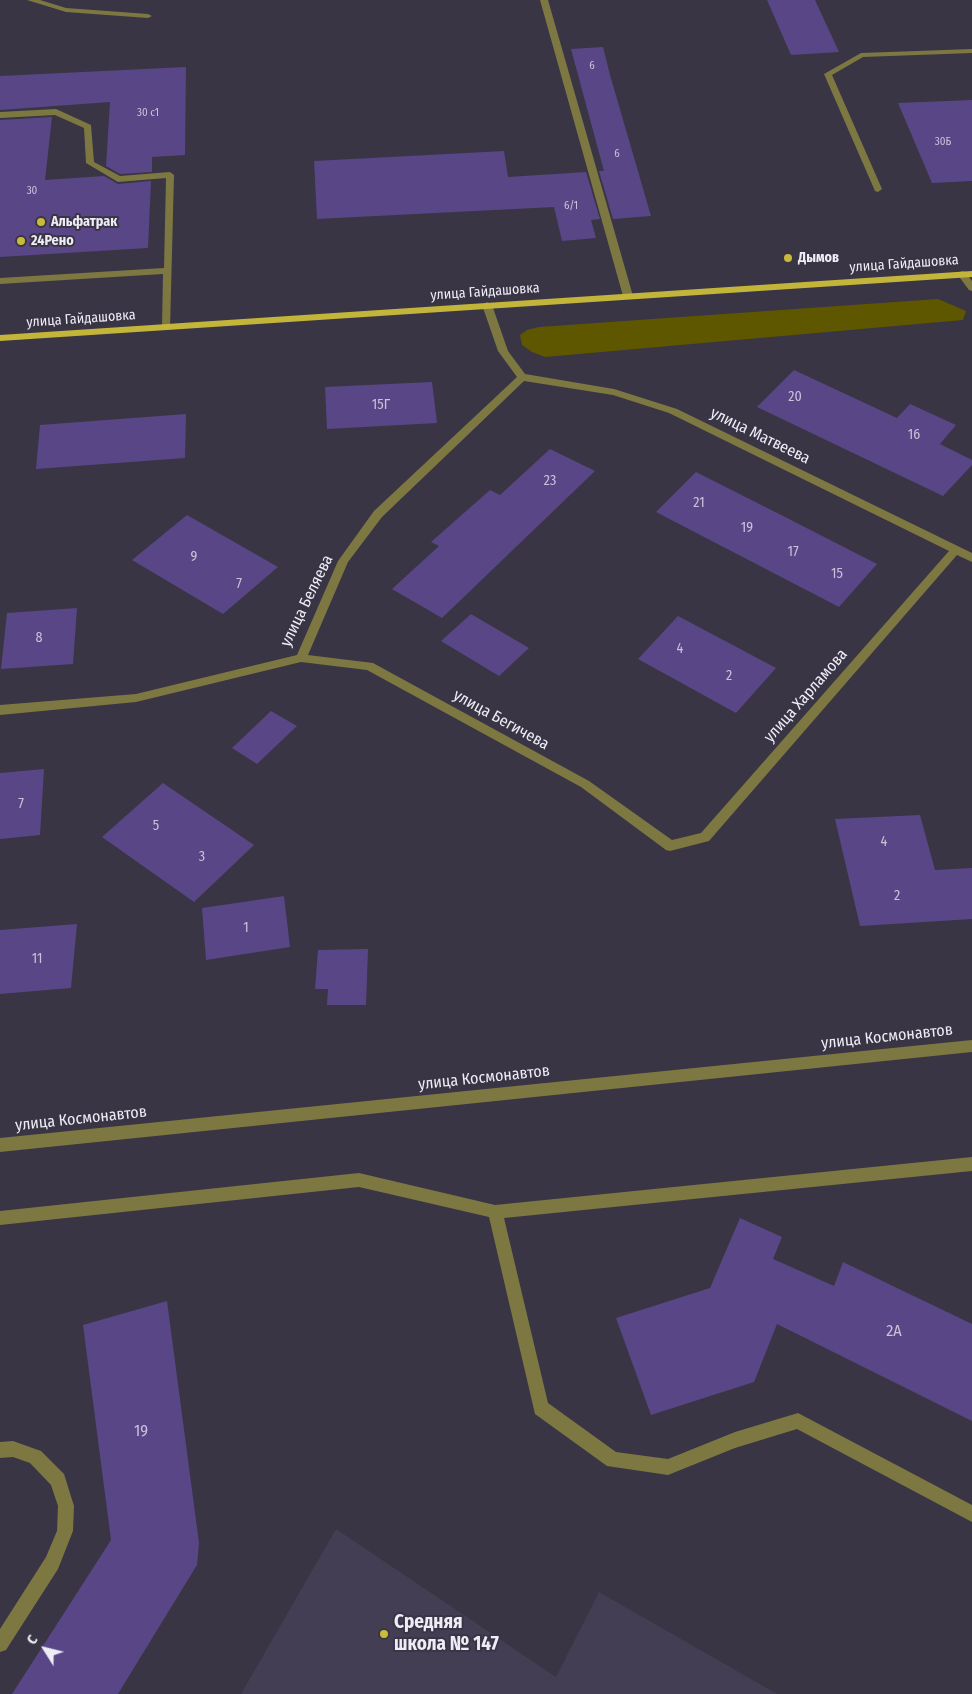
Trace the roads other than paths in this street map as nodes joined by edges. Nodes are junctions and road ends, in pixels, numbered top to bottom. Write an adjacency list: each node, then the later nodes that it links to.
1 (31, 0): 3 (street)
2 (544, 0): 11 (street)
3 (148, 16)
4 (972, 51): 6 (street)
5 (0, 115): 7 (street)
6 (878, 189)
7 (168, 272): 9 (street); 13 (street)
8 (967, 274): 10 (street); 11 (main road, улица Гайдашовка)
9 (0, 282)
10 (972, 288)
11 (628, 296): 12 (main road, улица Гайдашовка)
12 (487, 305): 13 (main road, улица Гайдашовка); 15 (street)
13 (167, 327): 14 (main road, улица Гайдашовка)
14 (0, 338)
15 (522, 377): 16 (street, улица Матвеева); 18 (street, улица Беляева)
16 (956, 550): 17 (street, улица Матвеева); 20 (street, улица Харламова)
17 (972, 558)
18 (301, 658): 19 (street, улица Беляева); 20 (street, улица Бегичева)
19 (0, 710)
20 (670, 846)
21 (972, 1046): 22 (street, улица Космонавтов)
22 (0, 1145)
23 (972, 1164): 24 (street)
24 (495, 1212): 25 (street); 27 (street)
25 (0, 1218)
26 (0, 1450): 28 (street)
27 (972, 1514)
28 (0, 1644)

